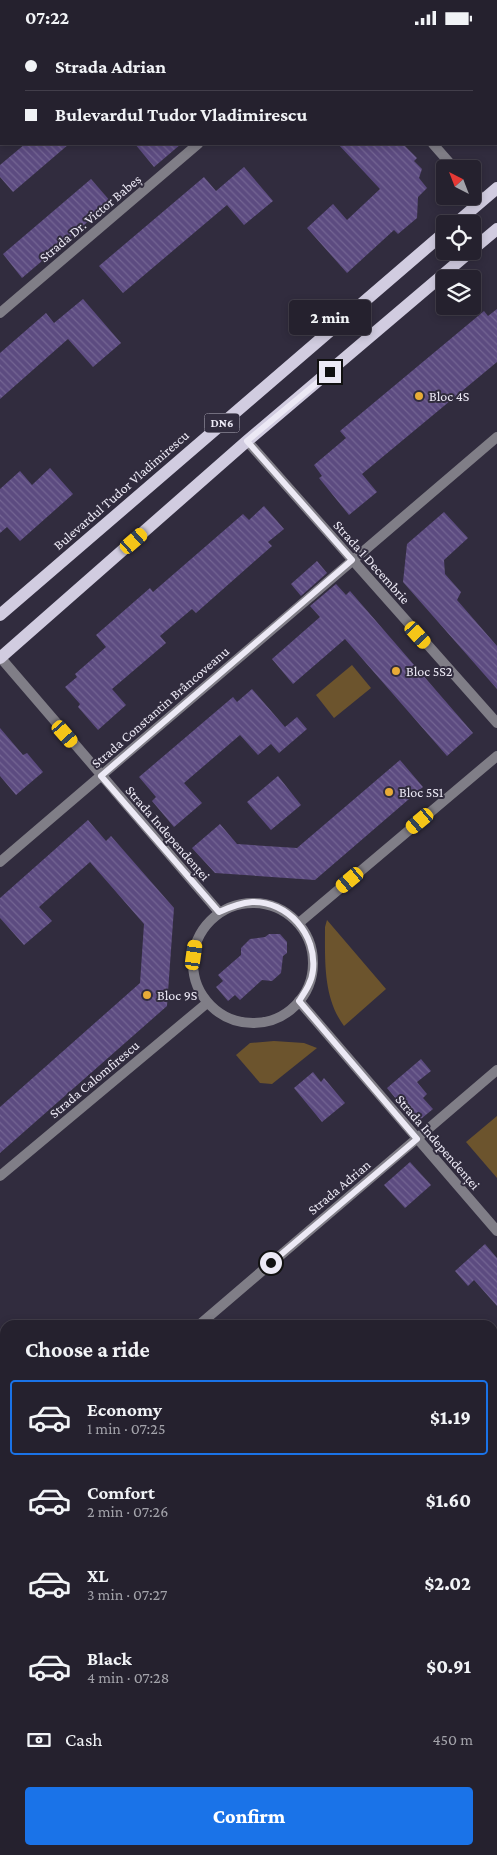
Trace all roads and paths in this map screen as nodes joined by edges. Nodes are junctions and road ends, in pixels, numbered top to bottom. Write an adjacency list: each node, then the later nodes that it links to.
1 (197, 145): 11 (street, Strada Dr. Victor Babeș)
2 (434, 145): 3 (street)
3 (447, 160)
4 (497, 188): 5 (main road)
5 (483, 200): 6 (main road)
6 (466, 215)
7 (497, 229): 9 (main road, DN6)
8 (436, 241): 15 (main road, Bulevardul Tudor Vladimirescu / DN6)
9 (481, 243)
10 (461, 260): 13 (main road, DN6)
11 (0, 313)
12 (497, 437): 14 (street, Strada Constantin Brâncoveanu)
13 (247, 441): 14 (street, Strada 1 Decembrie); 16 (main road, DN6)
14 (352, 560): 17 (street, Strada 1 Decembrie); 19 (street, Strada Constantin Brâncoveanu)
15 (0, 615)
16 (0, 657): 19 (street, Strada Independenței)
17 (497, 723)
18 (497, 756): 22 (street)
19 (101, 776): 20 (street, Strada Constantin Brâncoveanu); 21 (street, Strada Independenței)
20 (0, 862)
21 (219, 912): 22 (street); 24 (street)
22 (298, 923): 23 (street)
23 (299, 1001): 24 (street); 26 (street, Strada Independenței)
24 (207, 1003): 27 (street, Strada Calomfirescu)
25 (497, 1070): 26 (street, Strada Adrian)
26 (417, 1139): 28 (street, Strada Independenței); 29 (street, Strada Adrian)
27 (0, 1176)
28 (497, 1231)
29 (204, 1320)

